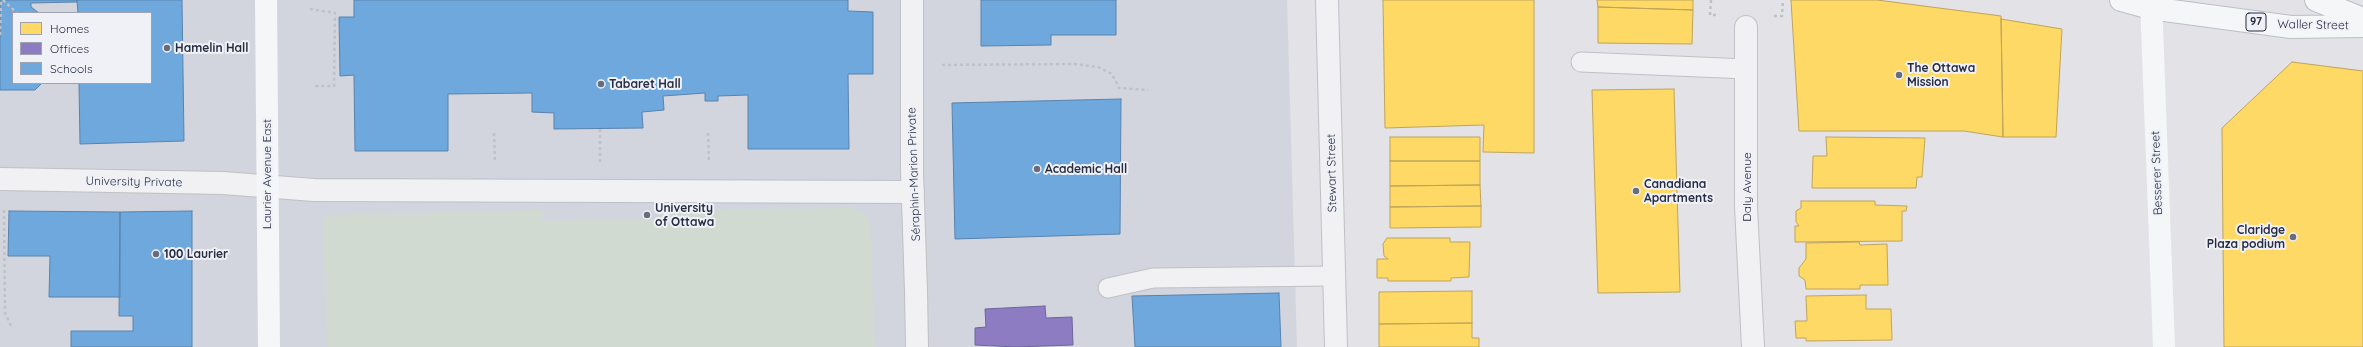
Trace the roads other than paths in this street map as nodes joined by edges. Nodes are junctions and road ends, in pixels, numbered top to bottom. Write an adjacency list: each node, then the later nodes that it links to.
1 (266, 0): 13 (main road, Laurier Avenue East)
2 (912, 0): 14 (street, Séraphin-Marion Private)
3 (1327, 0): 15 (street, Stewart Street)
4 (2121, 0): 6 (main road, Waller Street / 97)
5 (2316, 0): 7 (main road, Waller Street)
6 (2150, 4): 8 (main road, Waller Street / 97); 21 (main road, Besserer Street)
7 (2363, 19)
8 (2363, 26)
9 (1746, 27): 11 (street, Daly Avenue)
10 (1581, 62): 11 (lane)
11 (1747, 69): 20 (street, Daly Avenue)
12 (0, 179): 13 (street, University Private)
13 (267, 186): 14 (street, University Private); 17 (main road, Laurier Avenue East)
14 (913, 192): 18 (street, Séraphin-Marion Private)
15 (1334, 276): 16 (lane); 19 (street, Stewart Street)
16 (1108, 288)
17 (269, 347)
18 (917, 347)
19 (1336, 347)
20 (1753, 347)
21 (2164, 347)

